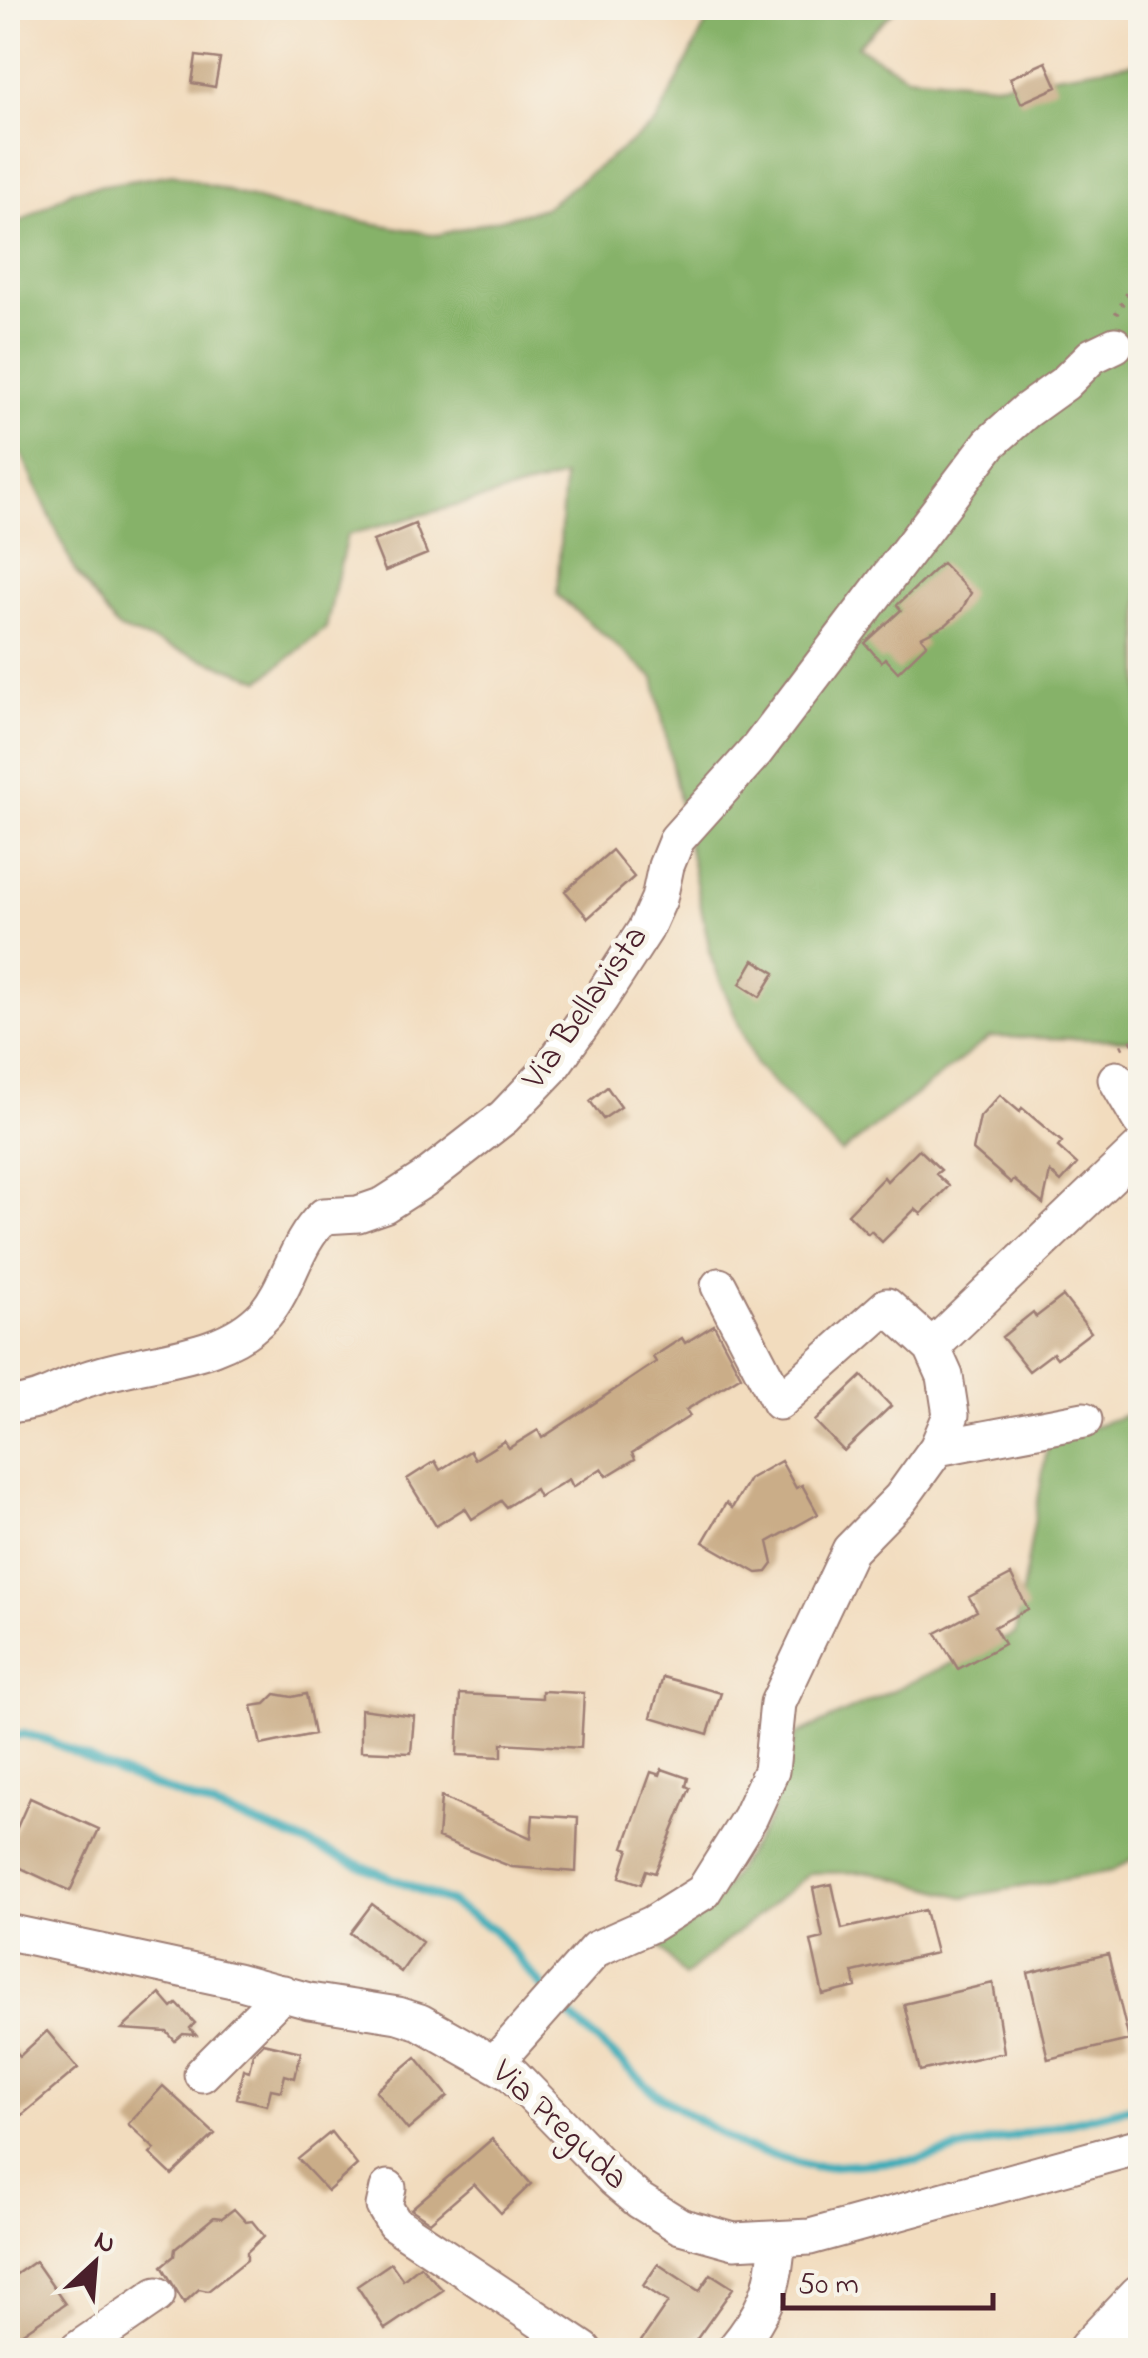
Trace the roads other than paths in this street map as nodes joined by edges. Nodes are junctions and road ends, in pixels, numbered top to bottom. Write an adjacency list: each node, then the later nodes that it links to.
1 (1104, 351): 7 (street, Via Bellavista)
2 (1116, 1078): 3 (street)
3 (1140, 1120)
4 (1140, 1148): 6 (street)
5 (720, 1286): 6 (street)
6 (932, 1347): 9 (street)
7 (8, 1405)
8 (1084, 1420): 9 (street)
9 (937, 1448): 12 (street)
10 (8, 1932): 11 (street, Via Preguda)
11 (283, 1994): 12 (street, Via Preguda); 13 (street)
12 (495, 2063): 16 (street, Via Preguda)
13 (202, 2074)
14 (1140, 2146): 16 (street, Via Preguda)
15 (388, 2188): 20 (street)
16 (776, 2241): 21 (street)
17 (157, 2295): 19 (street)
18 (1140, 2296): 22 (main road)
19 (77, 2350)
20 (584, 2350)
21 (734, 2350)
22 (1092, 2350)

